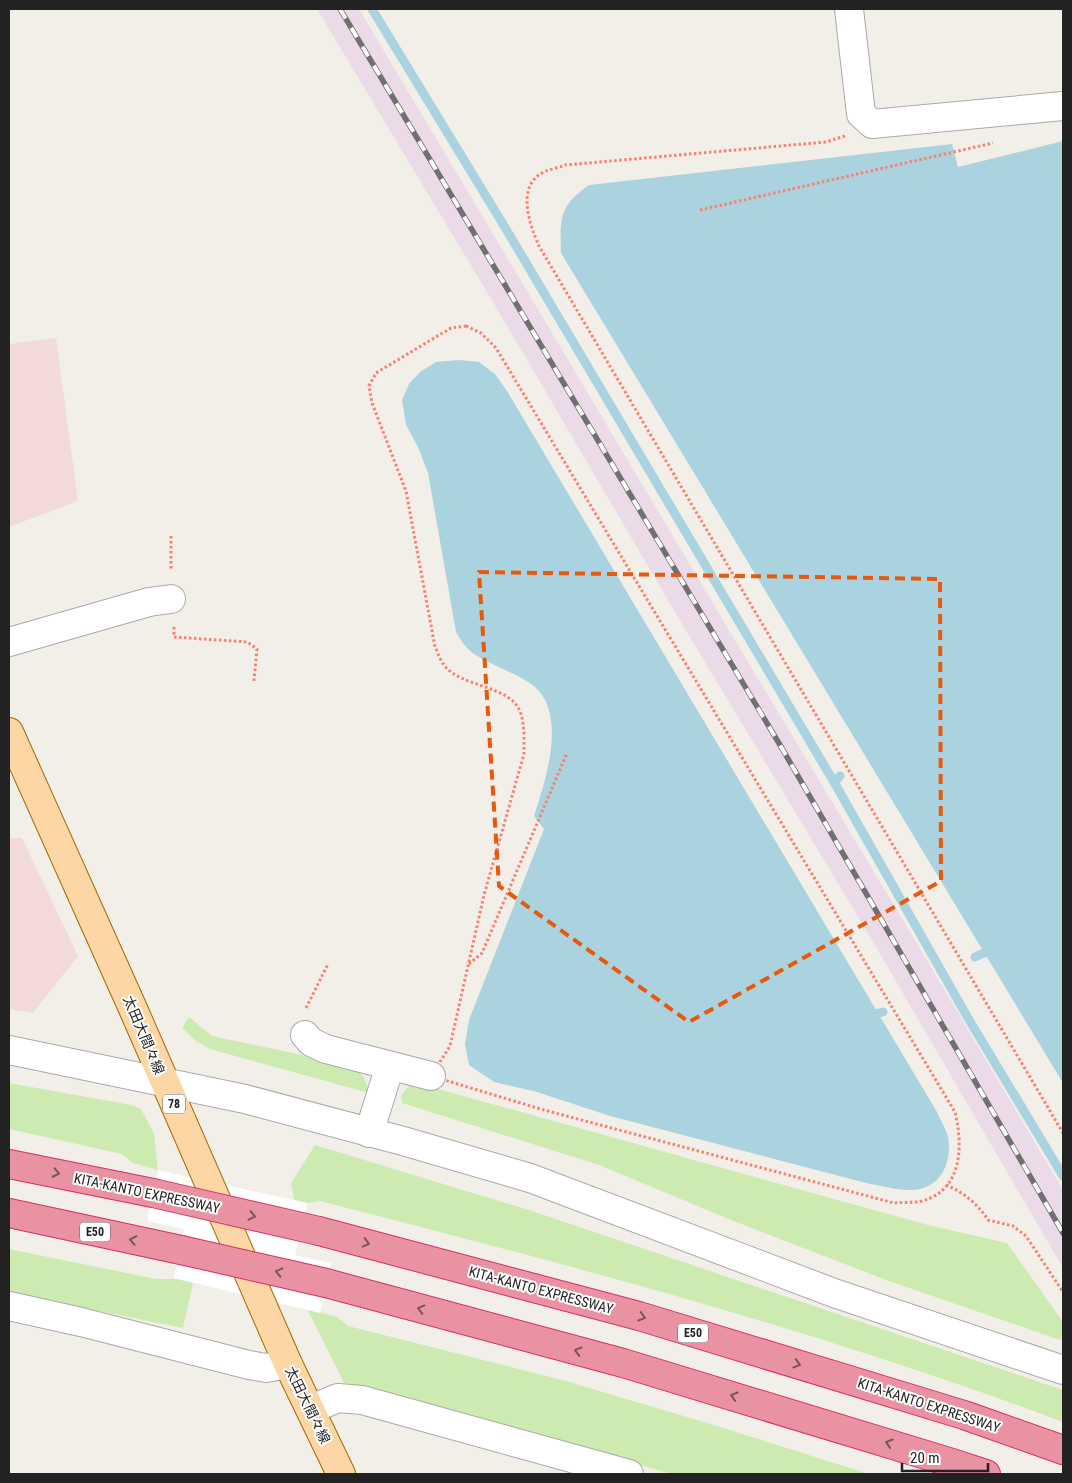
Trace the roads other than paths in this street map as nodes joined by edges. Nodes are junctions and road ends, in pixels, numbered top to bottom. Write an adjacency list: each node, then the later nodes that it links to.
1 (849, 9): 2 (street)
2 (1063, 106)
3 (171, 599): 4 (street)
4 (9, 642)
5 (9, 732): 10 (main road, 太田大間々線 / 78)
6 (305, 1035): 8 (street)
7 (9, 1050): 10 (street)
8 (390, 1066): 9 (street); 11 (street)
9 (430, 1076)
10 (164, 1081): 11 (street); 15 (main road, 太田大間々線 / 78)
11 (369, 1133): 16 (street)
12 (9, 1164): 18 (highway, KITA-KANTO EXPRESSWAY / E50, one-way to 18, bridge)
13 (9, 1214): 21 (highway, E50, one-way to 13, bridge)
14 (9, 1306): 15 (street)
15 (288, 1364): 17 (main road, 太田大間々線 / 78)
16 (1063, 1370)
17 (311, 1409): 19 (main road, 太田大間々線 / 78); 20 (street)
18 (1063, 1450)
19 (341, 1474)
20 (629, 1474)
21 (986, 1474)

